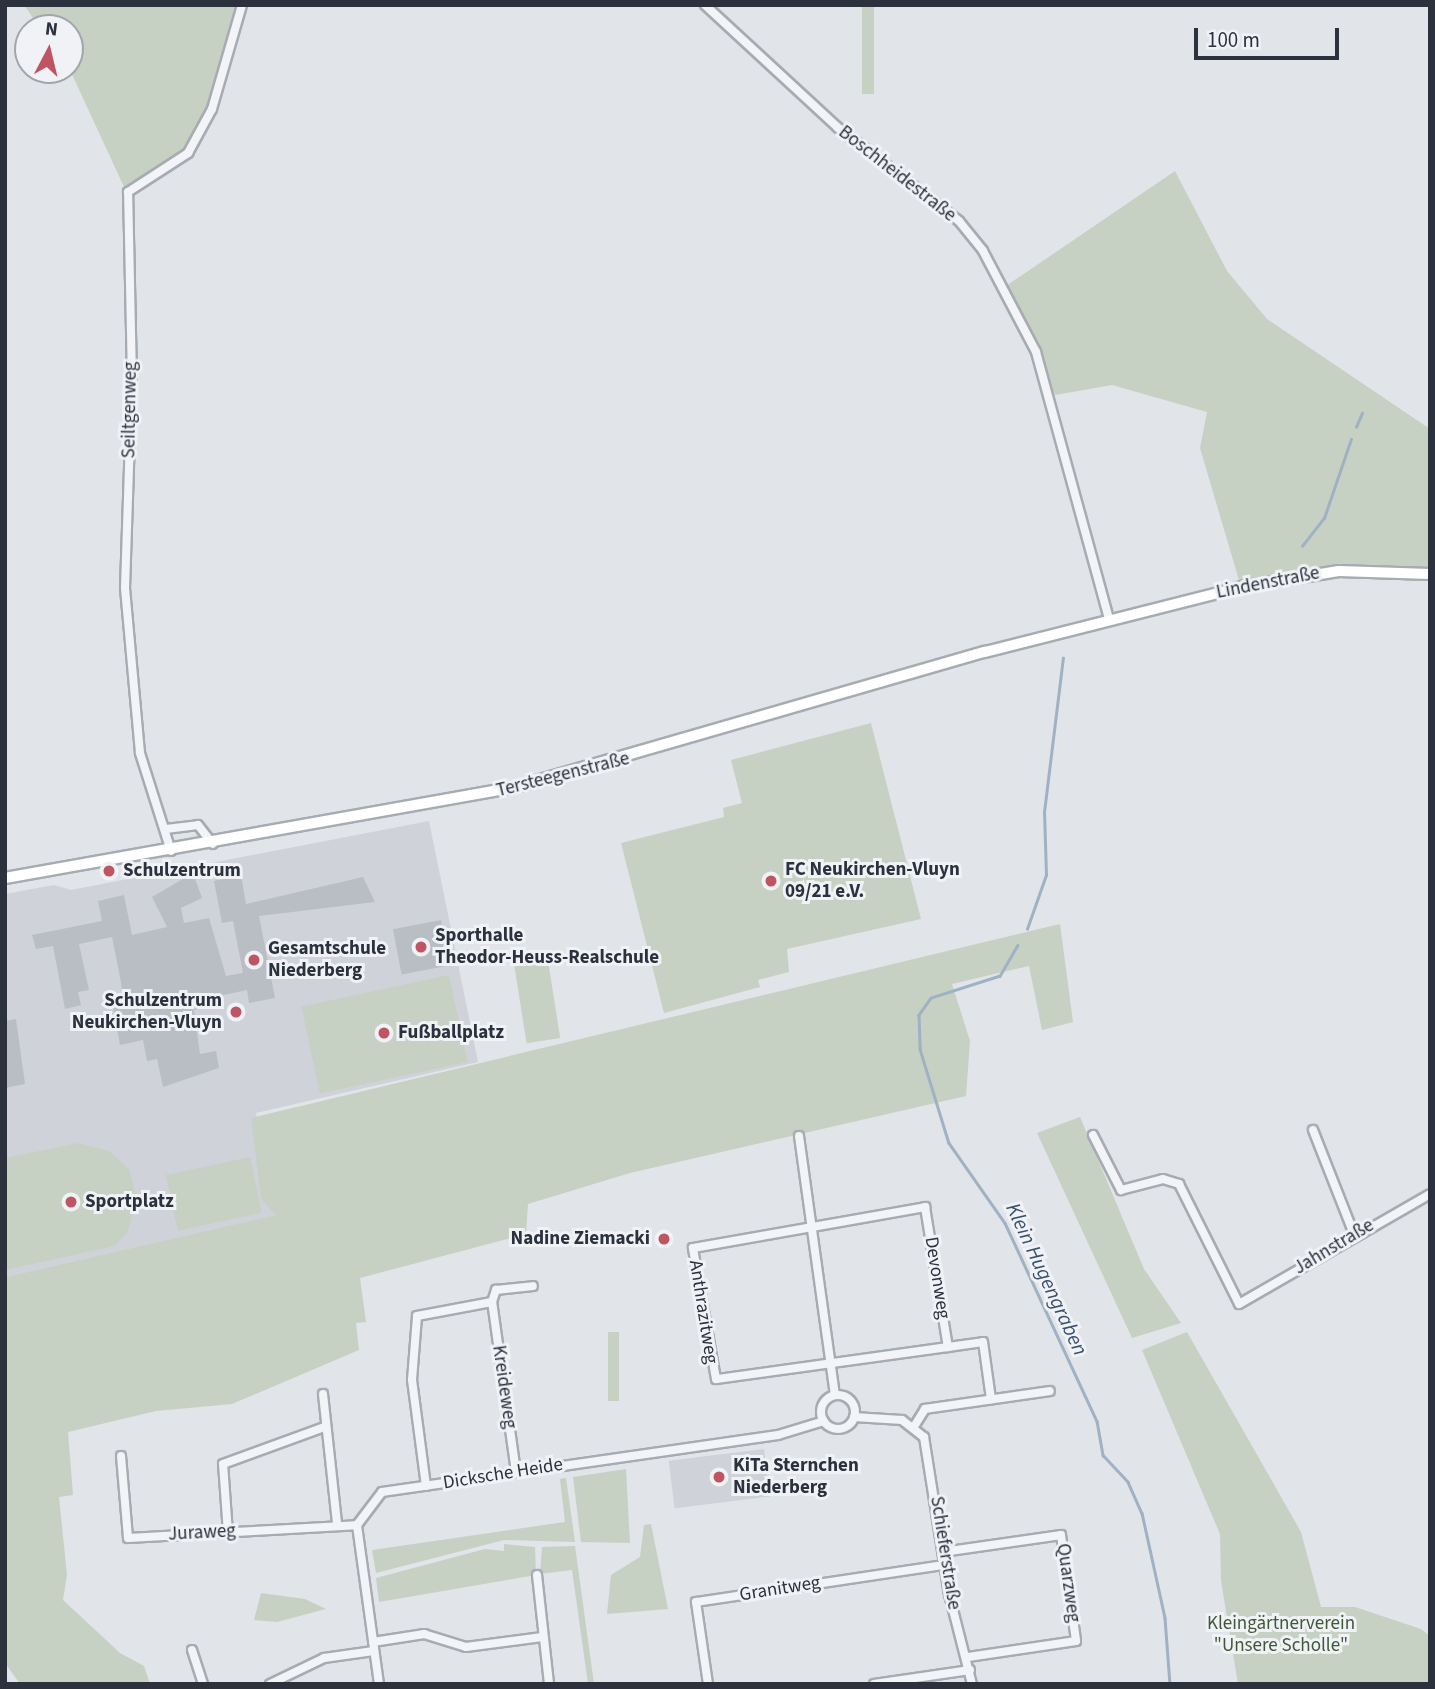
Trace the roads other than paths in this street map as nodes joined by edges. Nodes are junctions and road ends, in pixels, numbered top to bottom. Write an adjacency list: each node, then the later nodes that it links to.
1 (242, 5): 5 (street, Seiltgenweg)
2 (705, 5): 4 (street, Boschheidestraße)
3 (1430, 574): 4 (street, Lindenstraße)
4 (1109, 618): 6 (street, Tersteegenstraße)
5 (166, 829): 6 (street); 7 (street, Seiltgenweg)
6 (214, 844): 7 (street, Tersteegenstraße)
7 (171, 851): 8 (street, Tersteegenstraße)
8 (5, 878)
9 (1313, 1130): 14 (street)
10 (1093, 1135): 14 (street, Jahnstraße)
11 (799, 1136): 13 (street)
12 (1430, 1194): 14 (street, Jahnstraße)
13 (811, 1225): 17 (street, Devonweg); 18 (street); 18 (street, Anthrazitweg)
14 (1354, 1234)
15 (533, 1286): 16 (street)
16 (492, 1302): 28 (street, Kreideweg); 29 (street)
17 (948, 1347): 18 (street, Devonweg); 22 (street)
18 (831, 1364): 21 (street)
19 (1050, 1391): 22 (street)
20 (323, 1394): 26 (street)
21 (835, 1395): 23 (street); 24 (street)
22 (991, 1399): 25 (street)
23 (854, 1417): 24 (street, Dicksche Heide); 25 (street)
24 (824, 1421): 28 (street, Dicksche Heide)
25 (915, 1425): 33 (street, Schieferstraße)
26 (324, 1427): 30 (street); 32 (street)
27 (121, 1456): 32 (street, Juraweg)
28 (516, 1472): 29 (street, Dicksche Heide)
29 (426, 1486): 31 (street, Dicksche Heide)
30 (337, 1523): 31 (street, Juraweg); 32 (street, Juraweg)
31 (357, 1525): 37 (street)
32 (228, 1533)
33 (943, 1552): 34 (street, Schieferstraße); 39 (street, Quarzweg)
34 (945, 1565): 39 (street, Schieferstraße); 45 (street, Granitweg)
35 (537, 1575): 36 (street)
36 (542, 1637): 37 (street); 44 (street)
37 (374, 1646): 42 (street); 43 (street)
38 (192, 1650): 41 (street)
39 (968, 1657): 40 (street, Schieferstraße)
40 (970, 1670): 46 (street); 47 (street, Schieferstraße)
41 (203, 1684)
42 (270, 1684)
43 (379, 1684)
44 (549, 1684)
45 (708, 1684)
46 (874, 1684)
47 (972, 1684)

